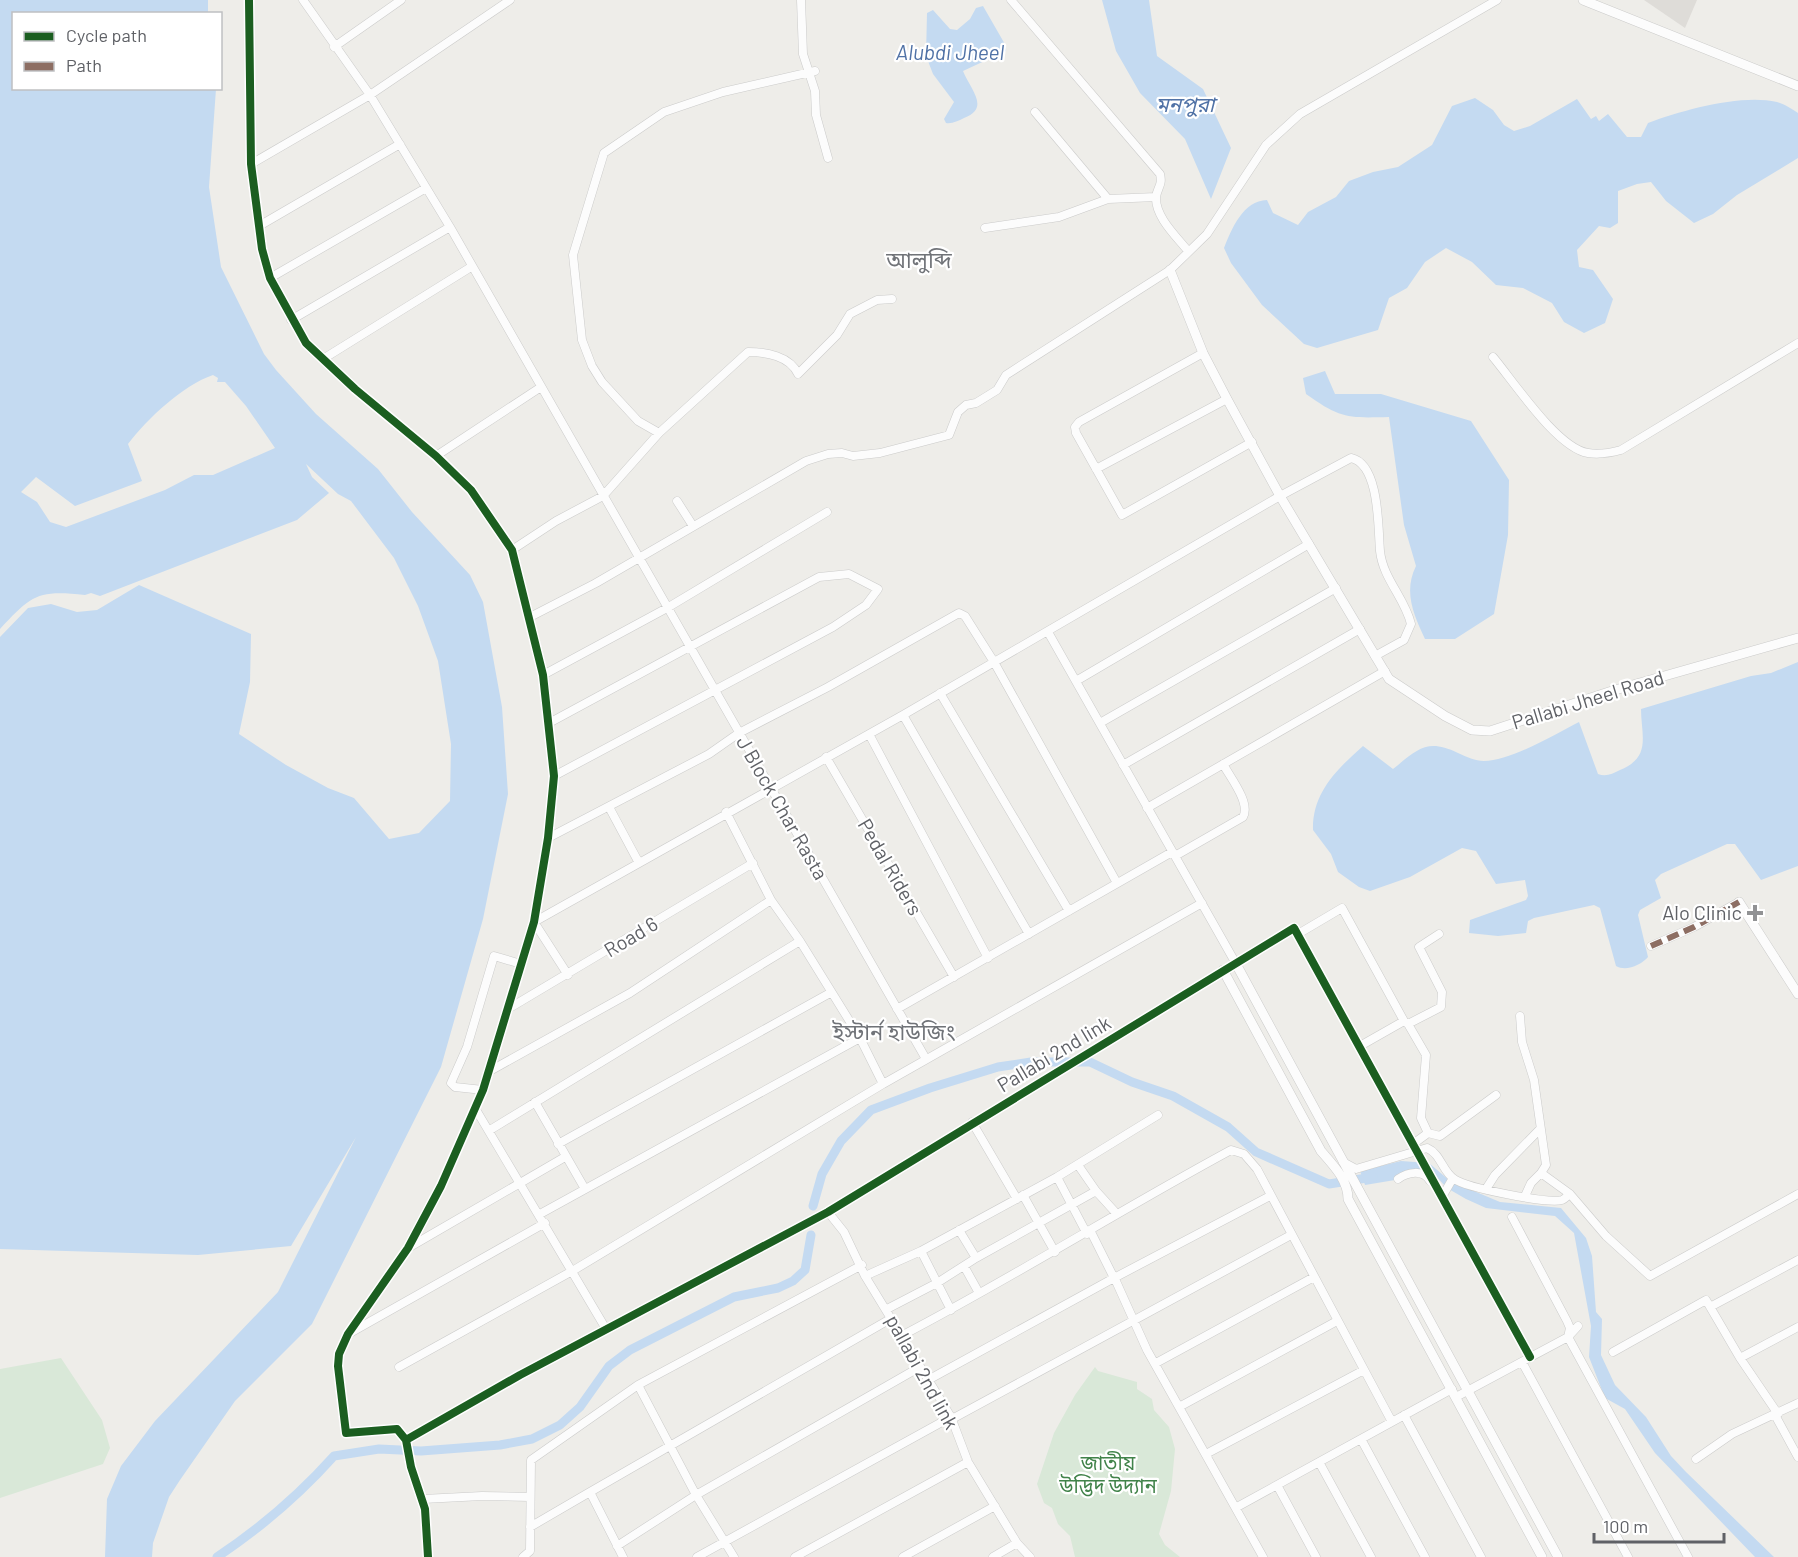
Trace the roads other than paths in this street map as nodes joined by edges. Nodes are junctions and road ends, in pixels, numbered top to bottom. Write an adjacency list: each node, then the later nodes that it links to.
1 (249, 0): 16 (street)
2 (303, 0): 9 (street, J Block Char Rasta)
3 (401, 0): 9 (street)
4 (510, 0): 12 (street)
5 (801, 0): 10 (street)
6 (1011, 0): 18 (street)
7 (1497, 0): 23 (street)
8 (1583, 0): 11 (street)
9 (334, 47): 12 (street, J Block Char Rasta)
10 (812, 71): 15 (street); 35 (street)
11 (1798, 87)
12 (370, 95): 14 (street, J Block Char Rasta); 16 (street)
13 (1035, 112): 19 (street)
14 (400, 144): 17 (street, J Block Char Rasta); 20 (street)
15 (828, 158)
16 (251, 164): 20 (street)
17 (426, 188): 21 (street, J Block Char Rasta); 26 (street)
18 (1156, 197): 19 (street); 23 (street)
19 (1108, 199): 22 (street)
20 (259, 226): 26 (street)
21 (450, 227): 24 (street, J Block Char Rasta); 28 (street)
22 (985, 228)
23 (1188, 251): 25 (street)
24 (471, 267): 32 (street); 33 (street, J Block Char Rasta)
25 (1170, 270): 30 (street); 43 (street)
26 (270, 278): 28 (street)
27 (892, 299): 35 (street)
28 (291, 320): 32 (street)
29 (1798, 343): 31 (street)
30 (1203, 353): 34 (street); 38 (street)
31 (1493, 357)
32 (323, 359): 37 (street)
33 (540, 387): 37 (street); 39 (street, J Block Char Rasta)
34 (1227, 399): 36 (street); 38 (street)
35 (659, 433): 39 (street)
36 (1252, 442): 38 (street); 40 (street)
37 (436, 456): 45 (street)
38 (1096, 469)
39 (603, 496): 45 (street); 46 (street, J Block Char Rasta)
40 (1280, 496): 44 (street); 51 (street); 54 (street)
41 (677, 501): 43 (street)
42 (827, 512): 48 (street)
43 (693, 526): 46 (street)
44 (1309, 544): 47 (street); 58 (street)
45 (512, 550): 49 (street)
46 (638, 558): 48 (street, J Block Char Rasta); 49 (street)
47 (1336, 588): 50 (street); 63 (street)
48 (667, 608): 53 (street, J Block Char Rasta); 56 (street)
49 (530, 617): 56 (street)
50 (1360, 628): 54 (street); 68 (street)
51 (1048, 632): 55 (street); 58 (street)
52 (1798, 638): 57 (street, Pallabi Jheel Road)
53 (690, 648): 59 (street, J Block Char Rasta); 59 (street); 62 (street)
54 (1375, 656): 57 (street)
55 (994, 662): 60 (street); 64 (street); 78 (street)
56 (543, 675): 62 (street)
57 (1387, 675): 67 (street)
58 (1076, 681): 63 (street)
59 (715, 691): 64 (street, J Block Char Rasta); 69 (street)
60 (940, 693): 61 (street); 82 (street)
61 (903, 715): 65 (street); 84 (street)
62 (549, 723): 69 (street)
63 (1100, 723): 68 (street)
64 (739, 733): 70 (street, J Block Char Rasta); 71 (street)
65 (869, 734): 66 (street); 89 (street)
66 (826, 757): 70 (street); 94 (street, Pedal Riders)
67 (1223, 764): 72 (street); 75 (street)
68 (1123, 765): 72 (street)
69 (554, 776): 74 (street)
70 (771, 789): 73 (street); 98 (street, J Block Char Rasta)
71 (609, 807): 74 (street); 76 (street)
72 (1148, 808): 75 (street)
73 (726, 812): 76 (street); 77 (street)
74 (548, 838): 83 (street)
75 (1174, 854): 78 (street); 81 (street)
76 (639, 863): 83 (street)
77 (753, 863): 79 (street); 93 (street, Road 6)
78 (1117, 883): 82 (street)
79 (771, 900): 87 (street); 104 (street)
80 (1739, 902): 88 (street); 96 (street)
81 (1202, 903): 90 (street); 103 (street)
82 (1069, 911): 84 (street)
83 (534, 922): 91 (street); 93 (street)
84 (1029, 934): 89 (street)
85 (1298, 934): 90 (street, Pallabi 2nd link); 100 (street); 102 (street)
86 (1439, 934): 100 (street)
87 (800, 941): 95 (street); 108 (street)
88 (1651, 946)
89 (988, 958): 94 (street)
90 (1235, 962): 92 (street, Pallabi 2nd link); 119 (street)
91 (521, 964): 97 (street); 106 (street)
92 (1223, 970): 111 (street, Pallabi 2nd link); 119 (street)
93 (568, 975): 97 (street, Road 6)
94 (954, 977): 98 (street)
95 (830, 993): 101 (street); 115 (street)
96 (1798, 994)
97 (508, 1009): 104 (street)
98 (897, 1009): 103 (street, J Block Char Rasta)
99 (1520, 1016): 112 (street)
100 (1406, 1023): 102 (street); 114 (street)
101 (860, 1038): 105 (street); 125 (street)
102 (1360, 1046): 116 (street)
103 (926, 1059): 105 (street)
104 (488, 1072): 106 (street)
105 (883, 1084): 152 (street)
106 (483, 1090): 109 (street)
107 (1496, 1095): 114 (street)
108 (535, 1102): 113 (street); 115 (street)
109 (476, 1108): 113 (street); 145 (street)
110 (1158, 1114): 118 (street)
111 (972, 1122): 134 (street); 136 (street, Pallabi 2nd link)
112 (1540, 1129): 120 (street); 126 (street)
113 (490, 1130): 124 (street)
114 (1428, 1133): 116 (street)
115 (558, 1144): 117 (street)
116 (1416, 1149): 119 (street); 123 (street); 129 (street)
117 (565, 1157): 124 (street); 125 (street)
118 (1078, 1165): 121 (street); 127 (street)
119 (1341, 1165): 128 (street)
120 (1541, 1173): 130 (street); 133 (street)
121 (1057, 1177): 134 (street); 135 (street)
122 (1398, 1179): 129 (street)
123 (1453, 1179): 126 (street); 129 (street)
124 (521, 1182): 138 (street); 145 (street)
125 (585, 1189): 138 (street)
126 (1486, 1189): 133 (street)
127 (1096, 1191): 135 (street); 137 (street)
128 (1352, 1192): 179 (street); 180 (street)
129 (1441, 1192): 172 (street)
130 (1570, 1194): 131 (street); 133 (street)
131 (1798, 1194)
132 (1270, 1196): 137 (street); 144 (street); 155 (street)
133 (1525, 1196)
134 (1020, 1197): 141 (street); 142 (street)
135 (1071, 1205): 141 (street); 143 (street)
136 (828, 1212): 150 (street, pallabi 2nd link); 166 (street, Pallabi 2nd link)
137 (1116, 1213): 143 (street)
138 (540, 1214): 140 (street)
139 (1512, 1217): 169 (street)
140 (545, 1223): 152 (street); 167 (street)
141 (1039, 1223): 147 (street); 148 (street)
142 (959, 1230): 146 (street); 148 (street)
143 (1089, 1233): 147 (street); 155 (street)
144 (1291, 1235): 154 (street); 162 (street)
145 (408, 1248): 167 (street)
146 (921, 1251): 153 (street); 156 (street)
147 (1055, 1252): 157 (street)
148 (976, 1258): 151 (street)
149 (1798, 1260): 158 (street)
150 (862, 1265): 153 (street, pallabi 2nd link); 178 (street)
151 (964, 1266): 156 (street); 157 (street)
152 (574, 1270): 166 (street); 174 (street)
153 (865, 1276): 159 (street, pallabi 2nd link)
154 (1314, 1277): 163 (street); 173 (street)
155 (1114, 1278): 162 (street); 177 (street)
156 (937, 1283): 159 (street); 160 (street)
157 (979, 1293): 160 (street)
158 (1710, 1307): 170 (street); 171 (street)
159 (887, 1309): 161 (street, pallabi 2nd link)
160 (951, 1310): 168 (street)
161 (892, 1318): 168 (street, pallabi 2nd link); 189 (street)
162 (1133, 1320): 173 (street); 185 (street)
163 (1337, 1321): 176 (street); 182 (street)
164 (1578, 1326): 169 (street)
165 (1798, 1327): 171 (street)
166 (606, 1329): 188 (street, Pallabi 2nd link)
167 (348, 1334): 188 (street)
168 (903, 1335): 175 (street, pallabi 2nd link)
169 (1568, 1337): 172 (street); 223 (street)
170 (1613, 1352)
171 (1740, 1359): 184 (street)
172 (1526, 1360): 179 (street); 222 (street)
173 (1156, 1363): 182 (street)
174 (399, 1367)
175 (920, 1367): 177 (street, pallabi 2nd link); 197 (street)
176 (1364, 1370): 186 (street); 190 (street)
177 (928, 1380): 185 (street, pallabi 2nd link)
178 (638, 1385): 189 (street); 198 (street)
179 (1467, 1391): 180 (street); 221 (street)
180 (1454, 1393): 183 (street); 220 (street)
181 (1798, 1404): 184 (street)
182 (1179, 1407): 190 (street)
183 (1404, 1415): 186 (street); 219 (street)
184 (1777, 1415): 191 (street); 192 (street)
185 (951, 1418): 193 (street, pallabi 2nd link); 203 (street)
186 (1392, 1422): 187 (street)
187 (1361, 1439): 194 (street); 218 (street)
188 (406, 1440): 199 (street)
189 (670, 1447): 196 (street); 197 (street)
190 (1206, 1454): 201 (street)
191 (1798, 1457)
192 (1696, 1459)
193 (968, 1462): 200 (street, pallabi 2nd link); 211 (street)
194 (1319, 1462): 195 (street); 217 (street)
195 (1276, 1485): 201 (street); 216 (street)
196 (590, 1492): 202 (street); 205 (street)
197 (696, 1495): 203 (street); 205 (street)
198 (530, 1497): 199 (street); 202 (street)
199 (423, 1499): 206 (street)
200 (995, 1506): 204 (street, pallabi 2nd link); 212 (street)
201 (1236, 1507): 215 (street)
202 (530, 1527): 207 (street)
203 (724, 1541): 209 (street); 210 (street)
204 (1017, 1543): 213 (street); 214 (street, pallabi 2nd link)
205 (617, 1546): 208 (street)
206 (428, 1557)
207 (523, 1557)
208 (623, 1557)
209 (697, 1557)
210 (734, 1557)
211 (795, 1557)
212 (903, 1557)
213 (993, 1557)
214 (1030, 1557)
215 (1263, 1557)
216 (1316, 1557)
217 (1371, 1557)
218 (1425, 1557)
219 (1481, 1557)
220 (1542, 1557)
221 (1558, 1557)
222 (1628, 1557)
223 (1688, 1557)

